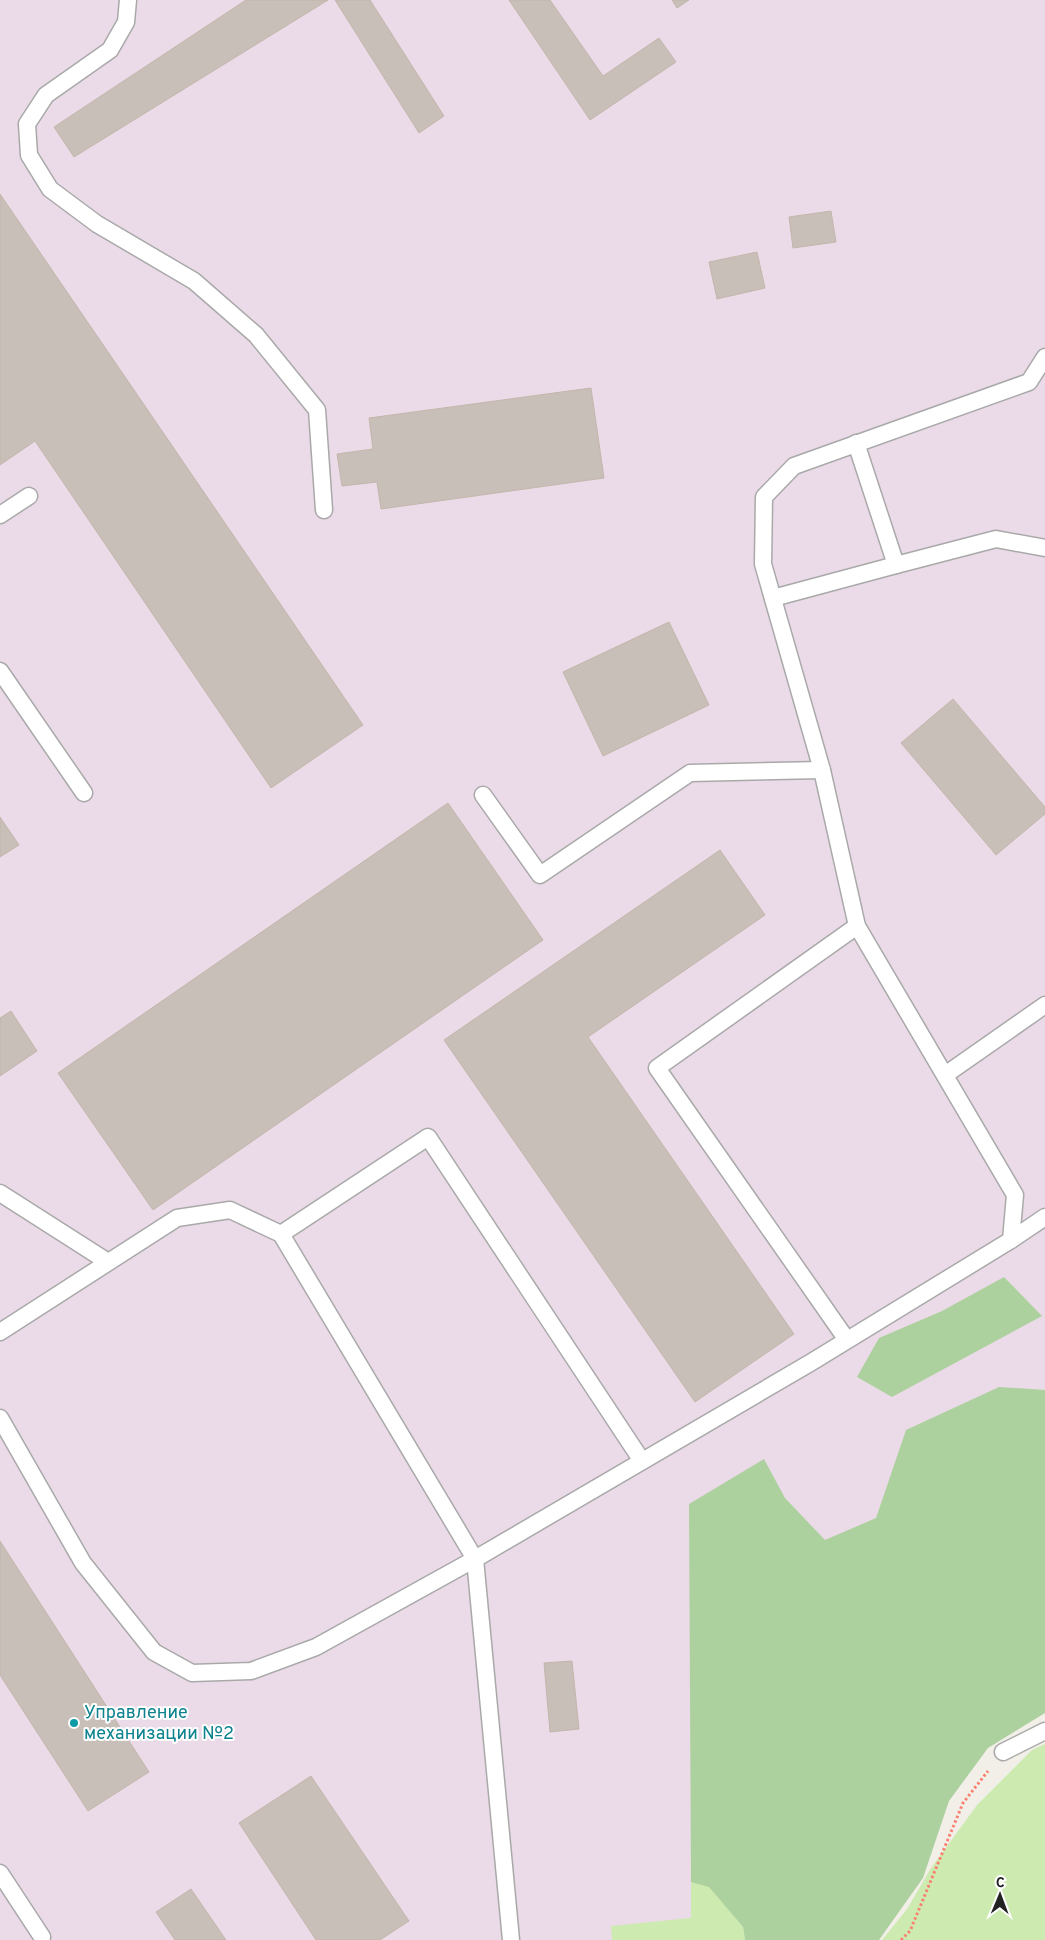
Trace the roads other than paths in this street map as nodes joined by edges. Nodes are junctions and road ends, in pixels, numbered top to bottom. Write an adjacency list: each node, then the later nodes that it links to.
1 (128, 0): 5 (lane)
2 (1045, 357): 3 (lane)
3 (856, 443): 8 (lane); 9 (lane)
4 (30, 496): 6 (lane)
5 (324, 510)
6 (0, 516)
7 (1045, 548): 8 (lane)
8 (896, 565): 9 (lane)
9 (772, 598): 11 (lane)
10 (0, 671): 12 (lane)
11 (822, 770): 13 (lane); 14 (lane)
12 (84, 793)
13 (483, 795)
14 (857, 926): 16 (lane); 23 (lane)
15 (1045, 1005): 16 (lane)
16 (945, 1075): 20 (lane)
17 (0, 1193): 21 (lane)
18 (1045, 1217): 20 (lane)
19 (281, 1234): 21 (lane); 25 (lane); 26 (lane)
20 (1010, 1240): 23 (lane)
21 (108, 1262): 22 (lane)
22 (0, 1332)
23 (847, 1340): 25 (lane)
24 (0, 1418): 26 (lane)
25 (642, 1461): 26 (lane)
26 (475, 1560): 31 (lane)
27 (1045, 1731): 28 (lane)
28 (1003, 1752)
29 (0, 1874): 30 (lane)
30 (42, 1938)
31 (511, 1940)

